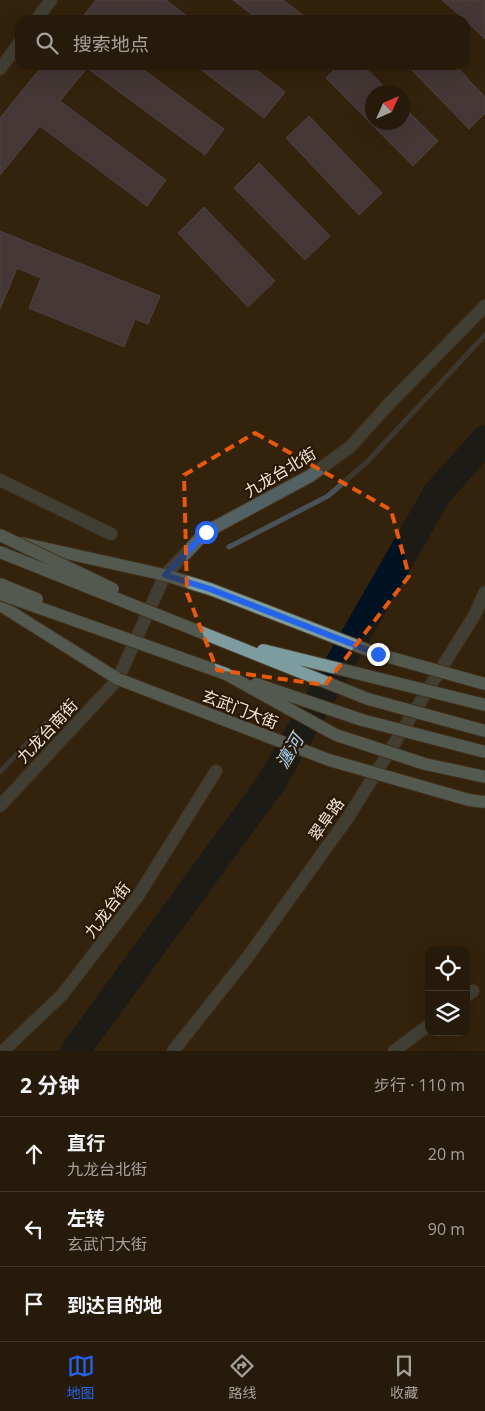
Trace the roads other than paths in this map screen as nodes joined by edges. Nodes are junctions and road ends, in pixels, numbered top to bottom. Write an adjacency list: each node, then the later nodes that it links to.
1 (51, 0): 2 (street)
2 (40, 15)
3 (15, 49): 4 (street)
4 (0, 69)
5 (485, 306): 10 (street, 九龙台北街)
6 (0, 480): 7 (street)
7 (111, 534)
8 (0, 536): 10 (main road); 15 (main road, bridge)
9 (0, 552): 15 (main road, bridge)
10 (165, 575): 17 (street, 九龙台北街); 18 (main road, bridge)
11 (0, 584): 16 (main road, 玄武门大街, bridge)
12 (485, 592): 28 (street, 翠阜路)
13 (0, 594): 16 (main road, 玄武门大街, bridge)
14 (0, 606): 17 (main road, 玄武门大街)
15 (222, 640): 19 (main road, bridge); 20 (main road, bridge)
16 (226, 674): 21 (main road, 玄武门大街, bridge); 23 (main road, 玄武门大街, bridge)
17 (118, 679): 24 (main road, 玄武门大街, bridge); 25 (street, 九龙台南街)
18 (485, 684)
19 (485, 705)
20 (485, 731)
21 (485, 752)
22 (216, 771): 27 (street, 九龙台街)
23 (485, 777)
24 (485, 802)
25 (0, 806)
26 (425, 1028): 29 (street)
27 (3, 1051)
28 (173, 1051)
29 (394, 1051)

